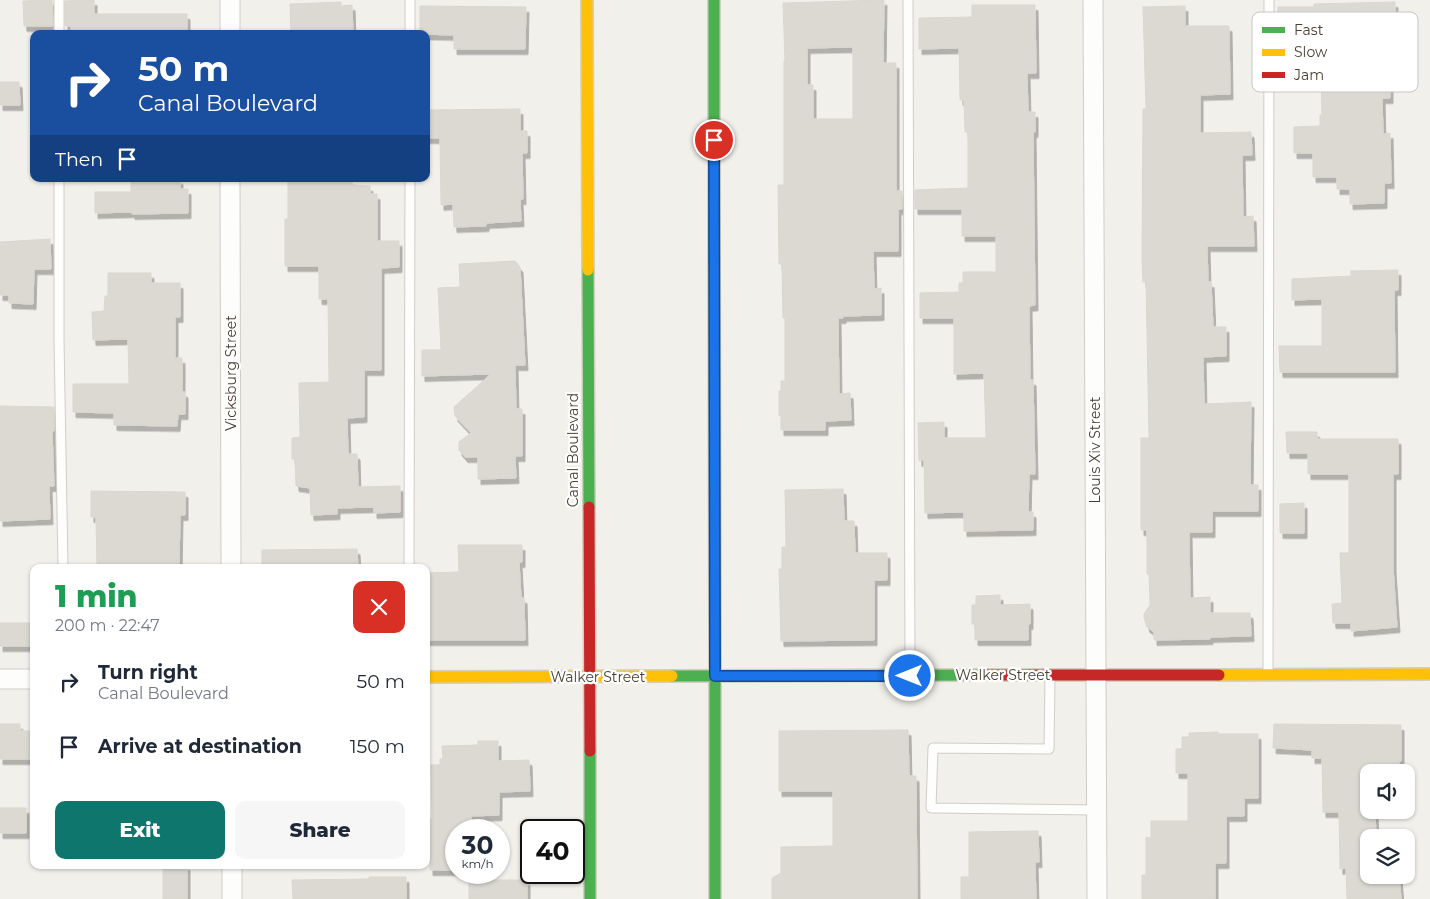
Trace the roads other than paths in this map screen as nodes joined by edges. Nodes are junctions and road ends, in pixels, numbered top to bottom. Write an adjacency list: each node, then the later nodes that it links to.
1 (59, 0): 8 (lane)
2 (230, 0): 9 (street)
3 (410, 0): 10 (lane)
4 (587, 0): 25 (main road, Canal Boulevard)
5 (714, 0): 22 (main road)
6 (908, 0): 23 (lane)
7 (1092, 0): 21 (street, Louis Xiv Street)
8 (59, 30)
9 (230, 30)
10 (410, 30)
11 (1269, 92): 18 (lane)
12 (60, 182): 15 (lane)
13 (230, 182): 16 (street, Vicksburg Street)
14 (410, 182): 17 (lane)
15 (62, 564)
16 (231, 564)
17 (409, 564)
18 (1268, 674): 19 (main road, Walker Street); 21 (main road, Walker Street)
19 (1430, 674)
20 (1050, 675): 21 (main road, Walker Street); 23 (main road, Walker Street); 28 (lane)
21 (1096, 675): 28 (street, Louis Xiv Street)
22 (715, 676): 23 (main road, Walker Street); 25 (main road, Walker Street); 32 (main road)
23 (910, 676)
24 (430, 677): 25 (main road, Walker Street)
25 (589, 677): 31 (main road, Canal Boulevard)
26 (0, 679): 27 (street)
27 (30, 679)
28 (1097, 810): 33 (street, Louis Xiv Street)
29 (232, 869): 30 (street)
30 (232, 899)
31 (590, 899)
32 (715, 899)
33 (1097, 899)

